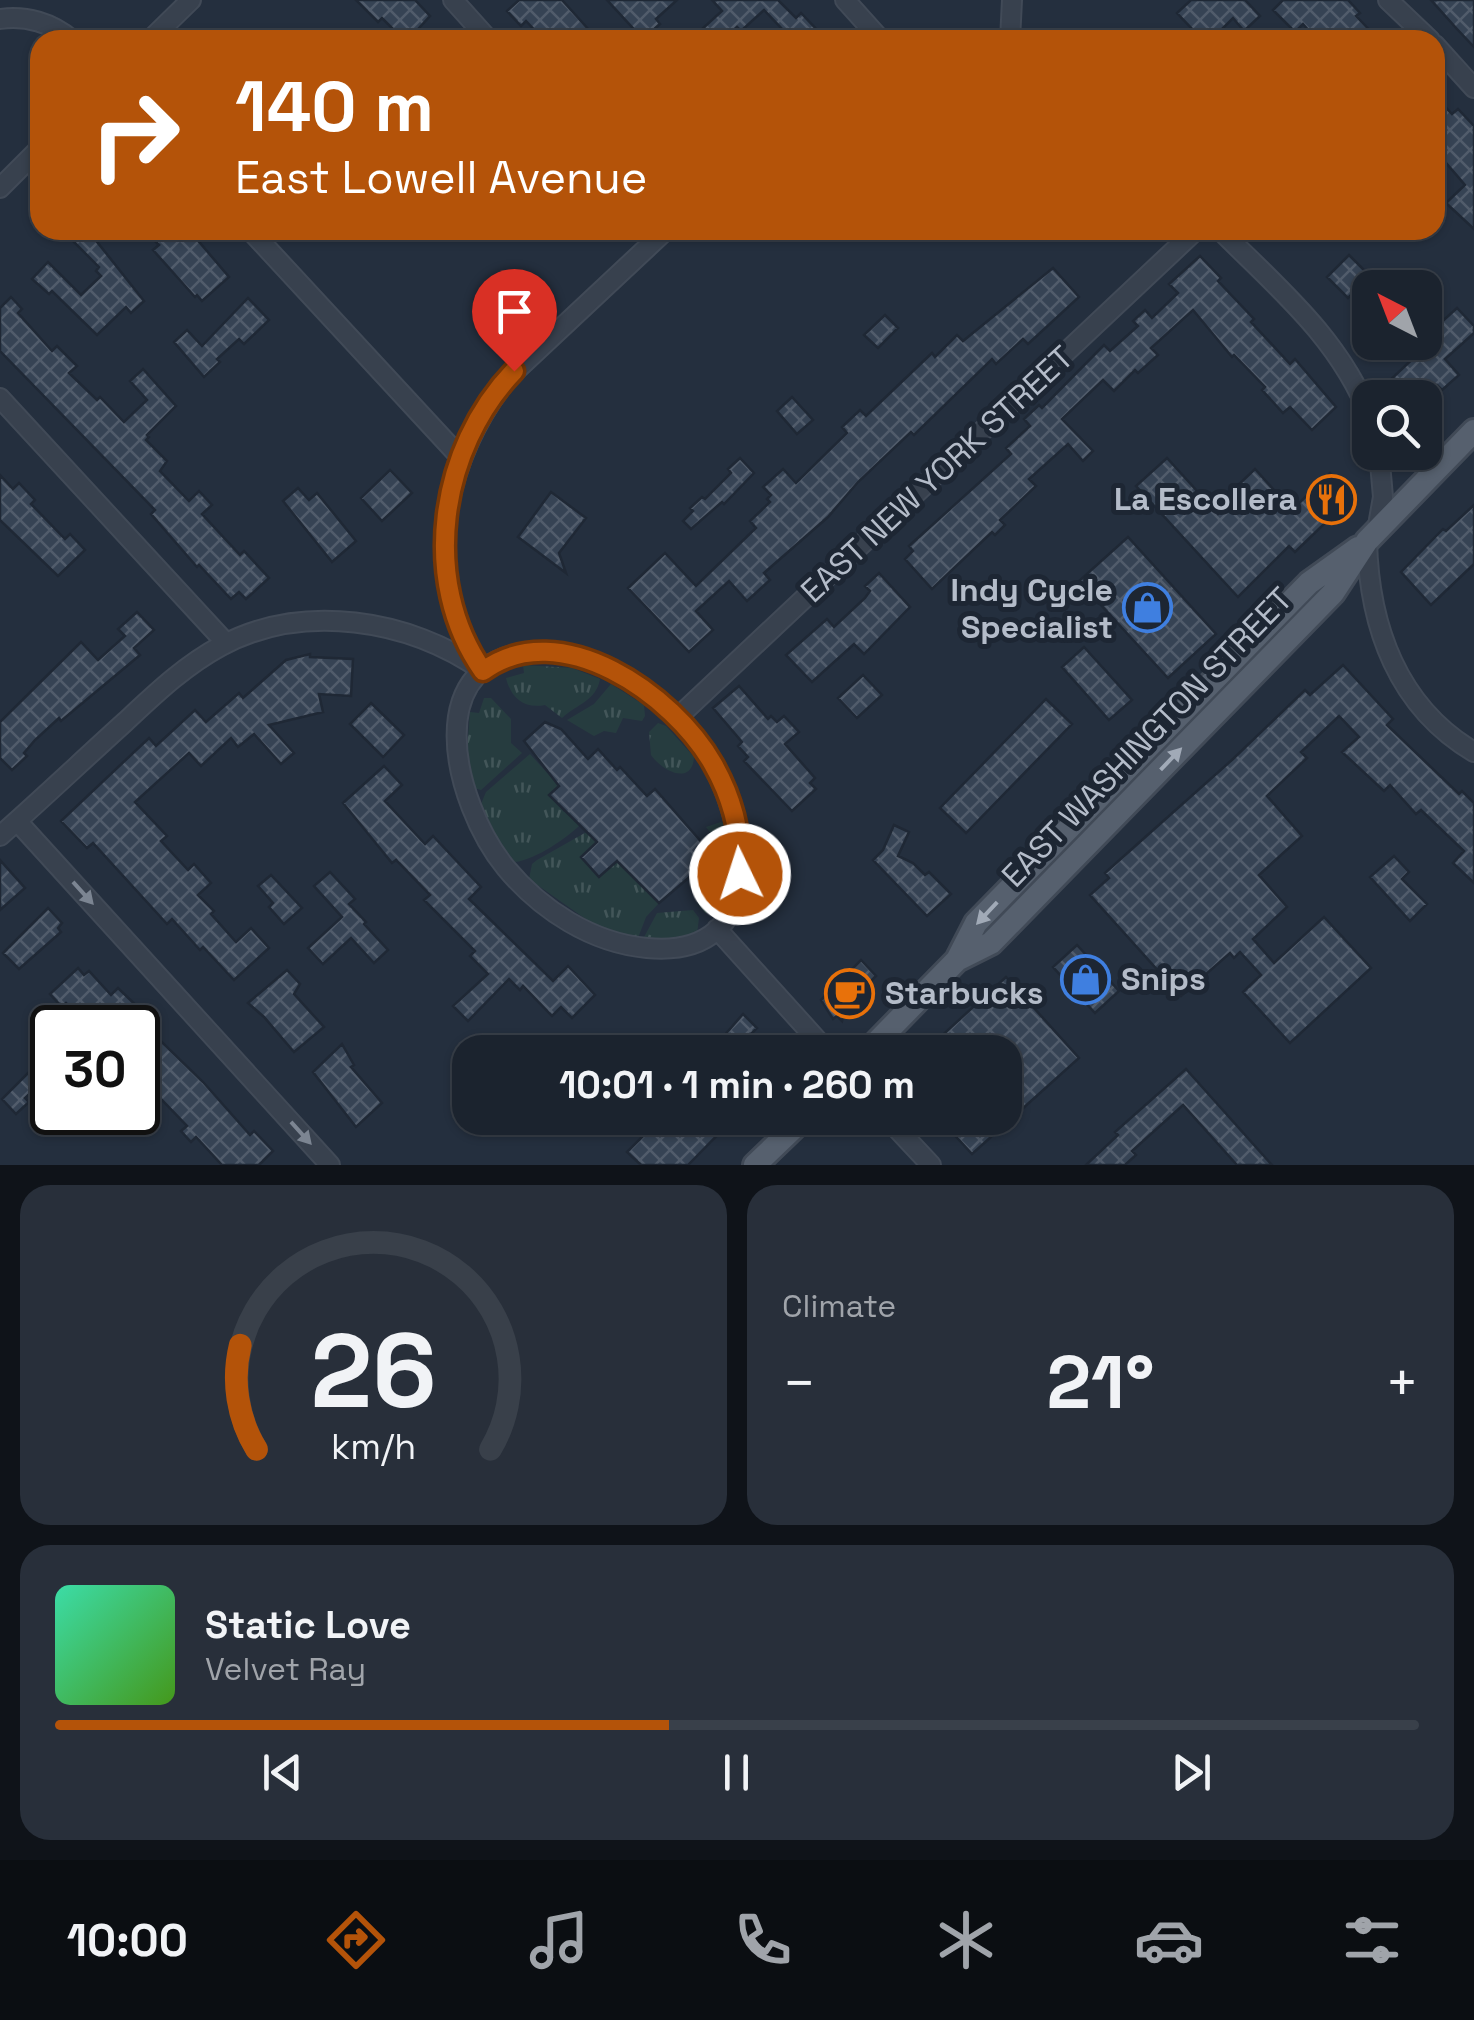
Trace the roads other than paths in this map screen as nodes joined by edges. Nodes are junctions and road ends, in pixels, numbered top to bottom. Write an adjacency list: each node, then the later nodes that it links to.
1 (191, 0): 8 (street)
2 (452, 0): 9 (street)
3 (844, 0): 10 (street)
4 (1012, 0): 11 (street)
5 (1395, 2): 12 (street)
6 (0, 19): 7 (street)
7 (56, 30)
8 (160, 30)
9 (479, 30)
10 (872, 30)
11 (1010, 30)
12 (1420, 30)
13 (1445, 57): 14 (street)
14 (1474, 88)
15 (30, 158): 16 (street)
16 (0, 188)
17 (259, 240): 24 (street)
18 (654, 240): 24 (street)
19 (1185, 240): 29 (street, EAST NEW YORK STREET)
20 (1230, 240): 21 (street)
21 (1354, 380)
22 (0, 398): 27 (street)
23 (1474, 431): 26 (main road, EAST WASHINGTON STREET)
24 (460, 456): 28 (street)
25 (1380, 470): 26 (street)
26 (1372, 536): 30 (street); 35 (main road, EAST WASHINGTON STREET)
27 (226, 643): 28 (street); 31 (street)
28 (483, 671): 29 (street); 33 (street)
29 (677, 718): 33 (street)
30 (1474, 752)
31 (17, 820): 32 (street); 39 (street, one-way to 39)
32 (0, 836)
33 (716, 930): 34 (street)
34 (812, 1035)
35 (884, 1035)
36 (787, 1135): 38 (main road)
37 (903, 1135): 40 (street)
38 (758, 1164)
39 (330, 1165)
40 (930, 1165)

